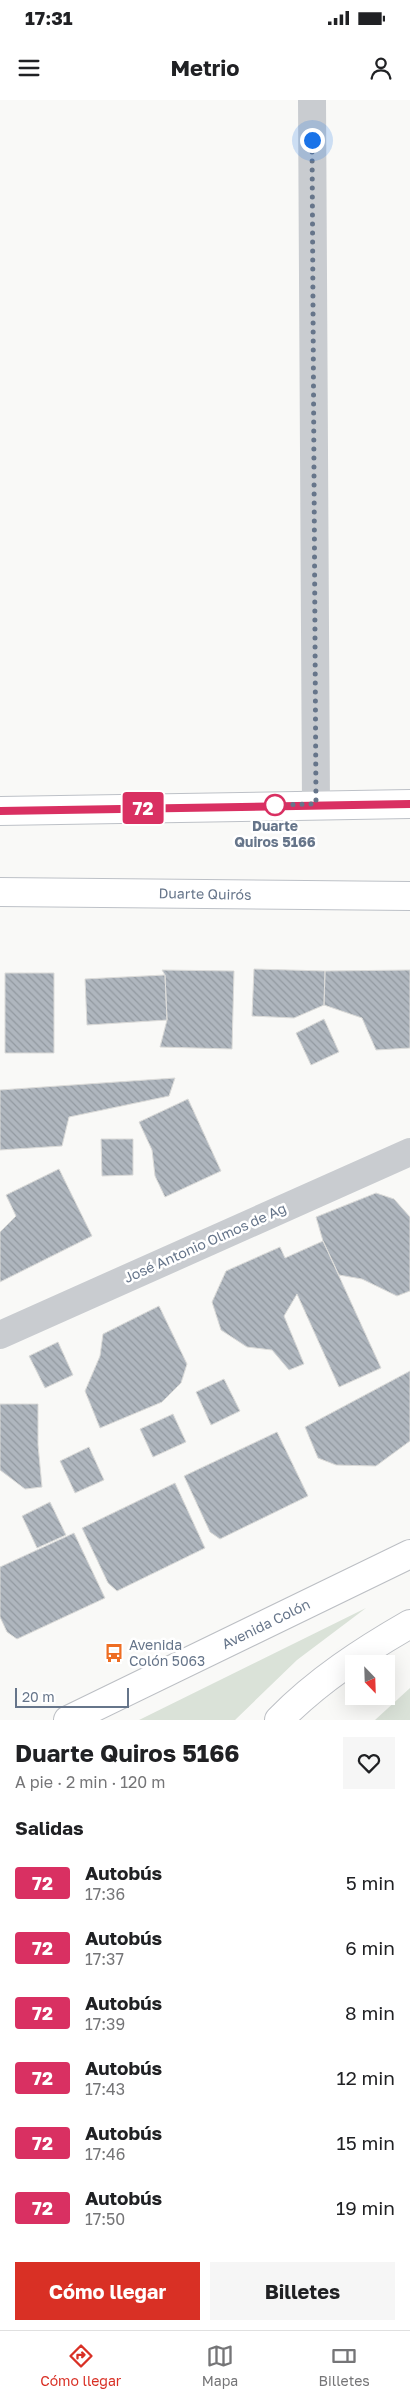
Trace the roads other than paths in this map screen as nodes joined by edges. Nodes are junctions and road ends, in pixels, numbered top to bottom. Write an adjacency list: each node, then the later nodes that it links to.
1 (312, 100): 2 (street)
2 (316, 804): 3 (main road); 4 (main road)
3 (410, 804)
4 (0, 811)
5 (0, 892): 6 (main road, Duarte Quirós)
6 (410, 896)
7 (410, 1152): 8 (street, José Antonio Olmos de Ag)
8 (0, 1335)
9 (410, 1554): 11 (main road, Avenida Colón)
10 (410, 1624): 12 (main road)
11 (68, 1720)
12 (278, 1720)

